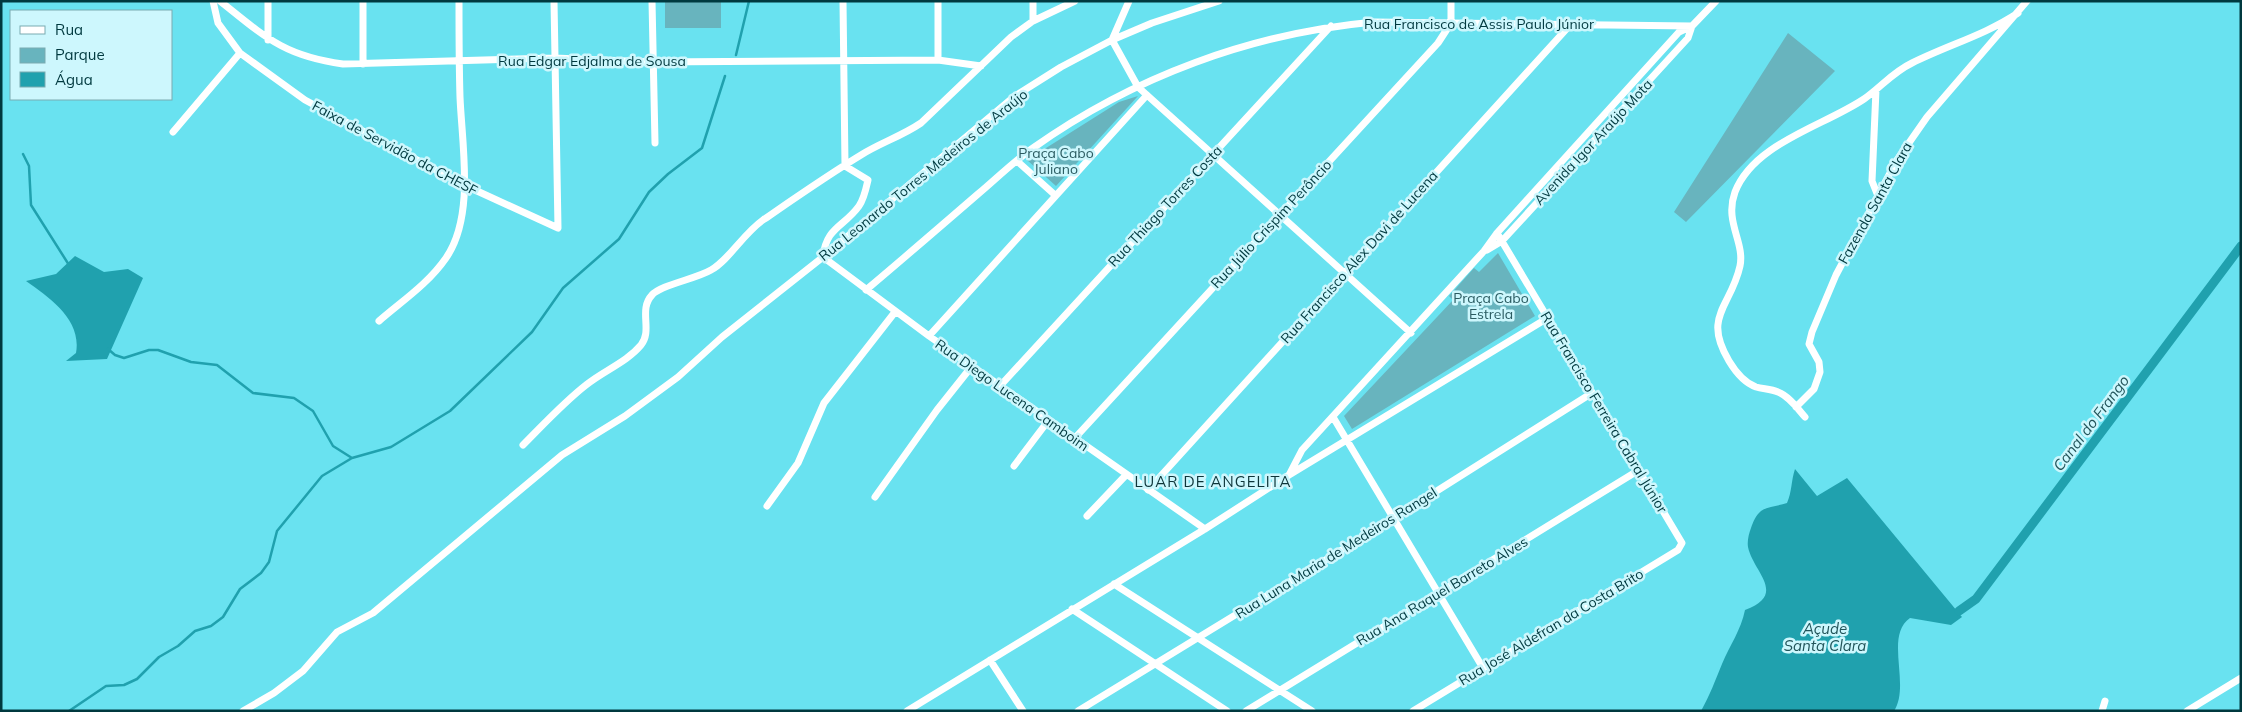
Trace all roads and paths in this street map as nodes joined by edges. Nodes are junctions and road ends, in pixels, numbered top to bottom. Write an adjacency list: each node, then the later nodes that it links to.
1 (212, 1): 25 (street, Faixa de Servidão da CHESF)
2 (220, 1): 23 (street, Rua Edgar Edjalma de Sousa)
3 (268, 1): 23 (street)
4 (363, 1): 31 (street)
5 (459, 1): 28 (street)
6 (554, 1): 26 (street)
7 (652, 1): 29 (street)
8 (843, 1): 30 (street)
9 (938, 1): 27 (street)
10 (1033, 1): 18 (street)
11 (1075, 1): 18 (street)
12 (1129, 1): 24 (street)
13 (1219, 1): 24 (street, Rua Leonardo Torres Medeiros de Araújo)
14 (1451, 1): 19 (street)
15 (1716, 1): 22 (street, Avenida Igor Araújo Mota)
16 (2028, 1): 17 (street, Fazenda Santa Clara)
17 (2018, 13): 34 (street); 43 (street, Fazenda Santa Clara)
18 (1033, 21): 32 (street)
19 (1451, 23): 20 (street, Rua Francisco de Assis Paulo Júnior); 21 (street, Rua Francisco de Assis Paulo Júnior); 44 (street, Rua Júlio Crispim Perôncio)
20 (1571, 24): 22 (street, Rua Francisco de Assis Paulo Júnior); 49 (street, Rua Francisco Alex Davi de Lucena)
21 (1331, 26): 33 (street, Rua Francisco de Assis Paulo Júnior); 38 (street, Rua Thiago Torres Costa)
22 (1692, 26): 45 (street, Avenida Igor Araújo Mota); 46 (street, Avenida Igor Araújo Mota)
23 (268, 40): 31 (street, Rua Edgar Edjalma de Sousa)
24 (1112, 40): 33 (street); 48 (street, Rua Leonardo Torres Medeiros de Araújo)
25 (240, 53): 36 (street); 41 (street, Faixa de Servidão da CHESF)
26 (554, 58): 28 (street, Rua Edgar Edjalma de Sousa); 29 (street, Rua Edgar Edjalma de Sousa); 41 (street, Faixa de Servidão da CHESF)
27 (938, 60): 30 (street, Rua Edgar Edjalma de Sousa); 32 (street, Rua Edgar Edjalma de Sousa)
28 (459, 62): 31 (street, Rua Edgar Edjalma de Sousa); 41 (street)
29 (652, 62): 30 (street, Rua Edgar Edjalma de Sousa); 37 (street)
30 (845, 62): 40 (street)
31 (363, 64)
32 (981, 66): 40 (street)
33 (1138, 87): 35 (street); 39 (street, Rua Francisco de Assis Paulo Júnior)
34 (1876, 90): 43 (street); 59 (street)
35 (1147, 96): 38 (street); 42 (street)
36 (173, 132)
37 (655, 143)
38 (1213, 153): 44 (street); 57 (street, Rua Thiago Torres Costa)
39 (1017, 161): 42 (street); 50 (street, Rua Francisco de Assis Paulo Júnior)
40 (845, 166): 48 (street); 65 (street)
41 (464, 185): 53 (street)
42 (1055, 195): 55 (street)
43 (1878, 196): 59 (street, Fazenda Santa Clara)
44 (1280, 214): 49 (street); 63 (street, Rua Júlio Crispim Perôncio)
45 (1497, 234): 46 (street, Rua Francisco Ferreira Cabral Júnior); 47 (street, Avenida Igor Araújo Mota)
46 (1502, 241): 47 (street, Avenida Igor Araújo Mota); 52 (street, Rua Francisco Ferreira Cabral Júnior)
47 (1484, 252): 54 (street, Avenida Igor Araújo Mota)
48 (823, 257): 50 (street, Rua Diego Lucena Camboim); 87 (street, Rua Leonardo Torres Medeiros de Araújo)
49 (1344, 272): 54 (street); 70 (street, Rua Francisco Alex Davi de Lucena)
50 (866, 290): 51 (street, Rua Diego Lucena Camboim)
51 (895, 312): 55 (street, Rua Diego Lucena Camboim); 72 (street)
52 (1546, 319): 58 (street, Rua Francisco Ferreira Cabral Júnior); 64 (street)
53 (379, 321)
54 (1411, 333): 60 (street, Avenida Igor Araújo Mota)
55 (929, 336): 56 (street, Rua Diego Lucena Camboim)
56 (972, 366): 57 (street, Rua Diego Lucena Camboim); 71 (street)
57 (1000, 386): 62 (street, Rua Diego Lucena Camboim)
58 (1592, 393): 67 (street, Rua Francisco Ferreira Cabral Júnior); 74 (street, Rua Luna Maria de Medeiros Rangel)
59 (1796, 407): 61 (street)
60 (1333, 417): 64 (street); 69 (street, Avenida Igor Araújo Mota)
61 (1806, 417)
62 (1048, 421): 63 (street, Rua Diego Lucena Camboim); 66 (street)
63 (1074, 439): 68 (street, Rua Diego Lucena Camboim)
64 (1347, 441): 69 (street); 74 (street)
65 (523, 445)
66 (1014, 466)
67 (1639, 470): 76 (street, Rua Francisco Ferreira Cabral Júnior); 78 (street, Rua Ana Raquel Barreto Alves)
68 (1126, 475): 70 (street, Rua Diego Lucena Camboim); 73 (street)
69 (1289, 475): 75 (street)
70 (1148, 490): 75 (street, Rua Diego Lucena Camboim)
71 (875, 497)
72 (767, 506)
73 (1087, 516)
74 (1394, 518): 78 (street); 80 (street, Rua Luna Maria de Medeiros Rangel)
75 (1205, 529): 77 (street)
76 (1681, 539): 83 (street, Rua José Aldefran da Costa Brito)
77 (1114, 584): 79 (street); 80 (street)
78 (1439, 593): 83 (street); 85 (street, Rua Ana Raquel Barreto Alves)
79 (1072, 609): 81 (street); 82 (street)
80 (1198, 637): 82 (street, Rua Luna Maria de Medeiros Rangel); 85 (street)
81 (990, 660): 88 (street); 89 (street)
82 (1155, 662): 90 (street, Rua Luna Maria de Medeiros Rangel); 91 (street)
83 (1483, 668): 94 (street, Rua José Aldefran da Costa Brito)
84 (2241, 678): 96 (street)
85 (1280, 690): 92 (street, Rua Ana Raquel Barreto Alves); 93 (street)
86 (2104, 701): 95 (street)
87 (244, 711)
88 (907, 711)
89 (1023, 711)
90 (1078, 711)
91 (1228, 711)
92 (1246, 711)
93 (1312, 711)
94 (1413, 711)
95 (2102, 711)
96 (2187, 711)

